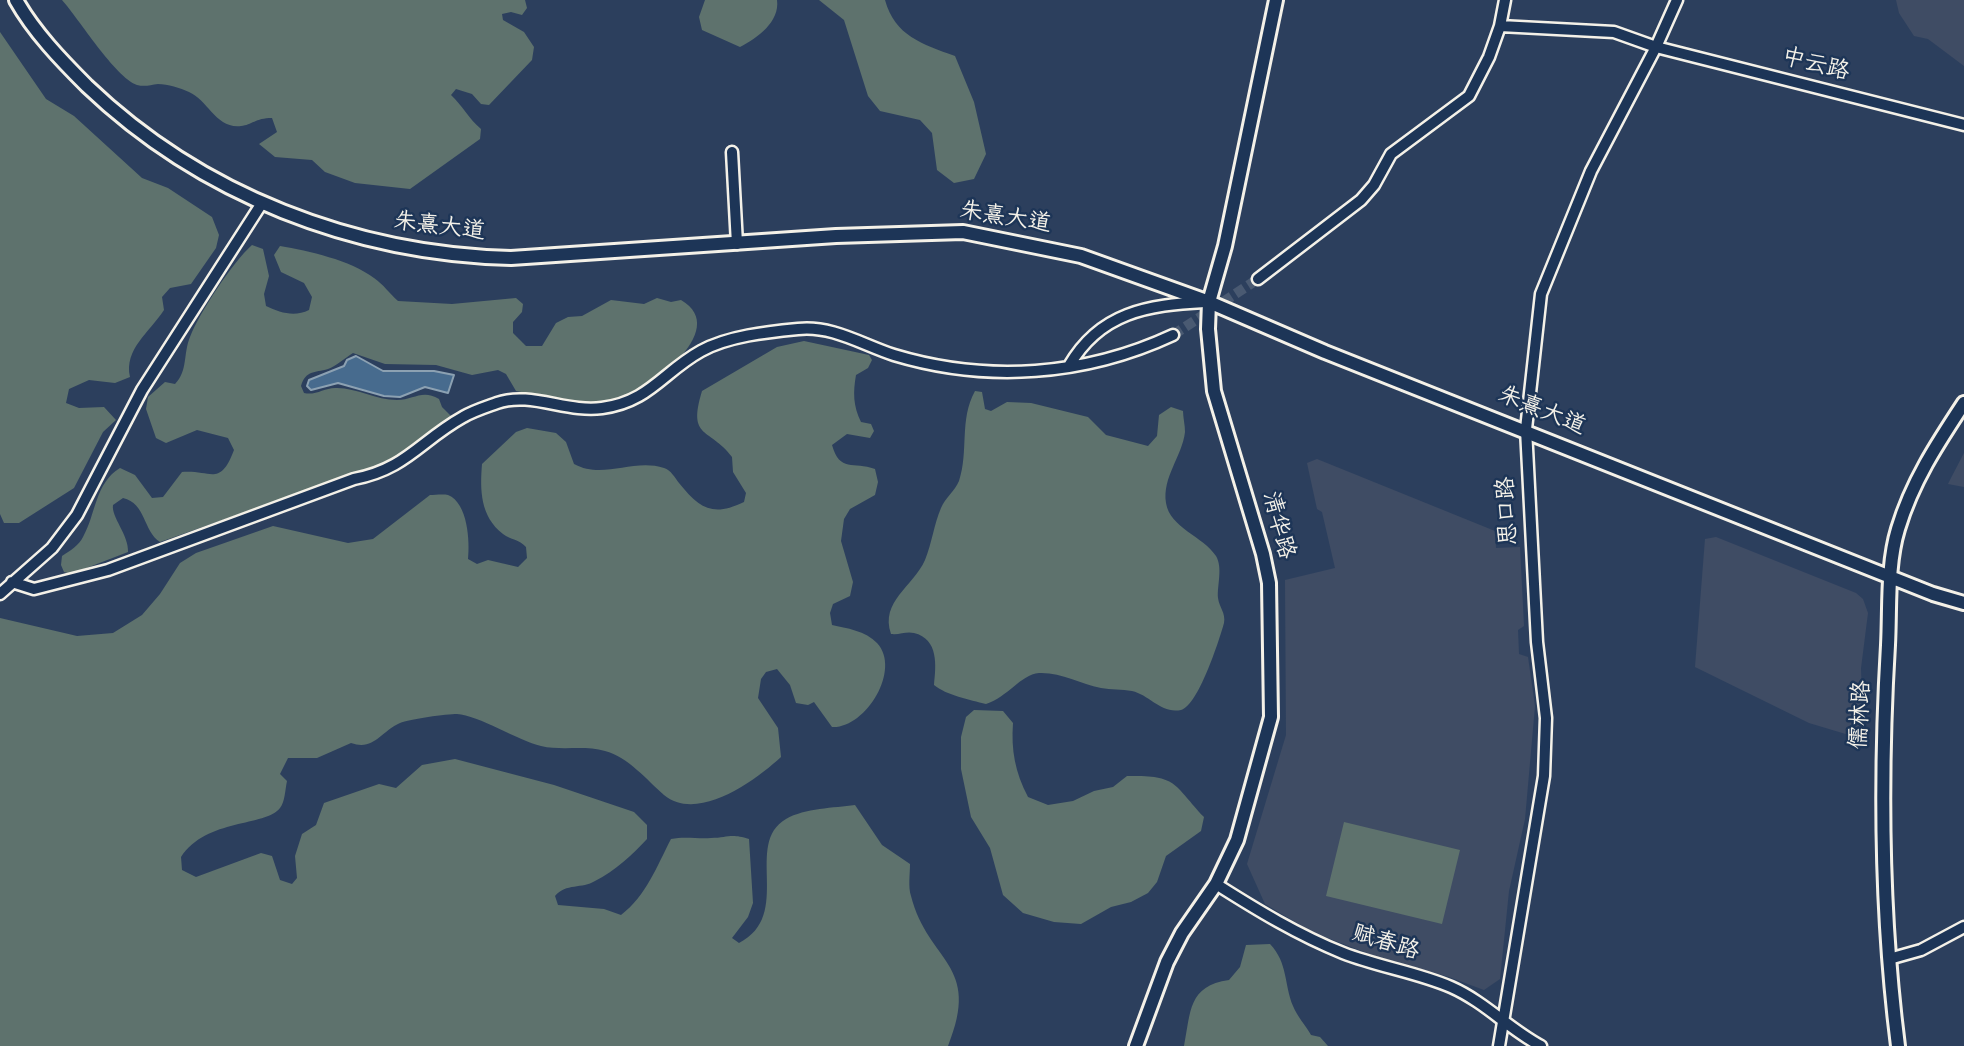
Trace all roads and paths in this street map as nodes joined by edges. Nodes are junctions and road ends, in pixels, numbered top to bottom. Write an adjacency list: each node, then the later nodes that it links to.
1 (16, 0): 9 (main road, 朱熹大道)
2 (1276, 0): 12 (main road, 清华路)
3 (1505, 0): 5 (street)
4 (1676, 0): 6 (street, 思口路)
5 (1500, 26): 6 (street, 中云路); 11 (street)
6 (1656, 47): 7 (street, 中云路); 16 (street, 思口路)
7 (1964, 125)
8 (732, 152): 10 (street)
9 (262, 203): 10 (main road, 朱熹大道); 18 (street)
10 (737, 244): 12 (main road, 朱熹大道)
11 (1258, 279)
12 (1209, 302): 14 (street); 16 (main road, 朱熹大道); 21 (main road, 清华路)
13 (1173, 335): 14 (street)
14 (1069, 366): 18 (street)
15 (1964, 403): 17 (main road, 儒林路)
16 (1526, 429): 17 (main road, 朱熹大道); 24 (street, 思口路)
17 (1891, 576): 20 (main road, 朱熹大道); 23 (main road, 儒林路)
18 (12, 582): 19 (street)
19 (0, 594)
20 (1964, 603)
21 (1216, 884): 24 (street, 赋春路); 25 (main road, 清华路)
22 (1964, 927): 23 (street)
23 (1889, 959): 28 (main road, 儒林路)
24 (1503, 1021): 26 (street, 思口路); 27 (street, 赋春路)
25 (1136, 1046)
26 (1499, 1046)
27 (1541, 1046)
28 (1898, 1046)

